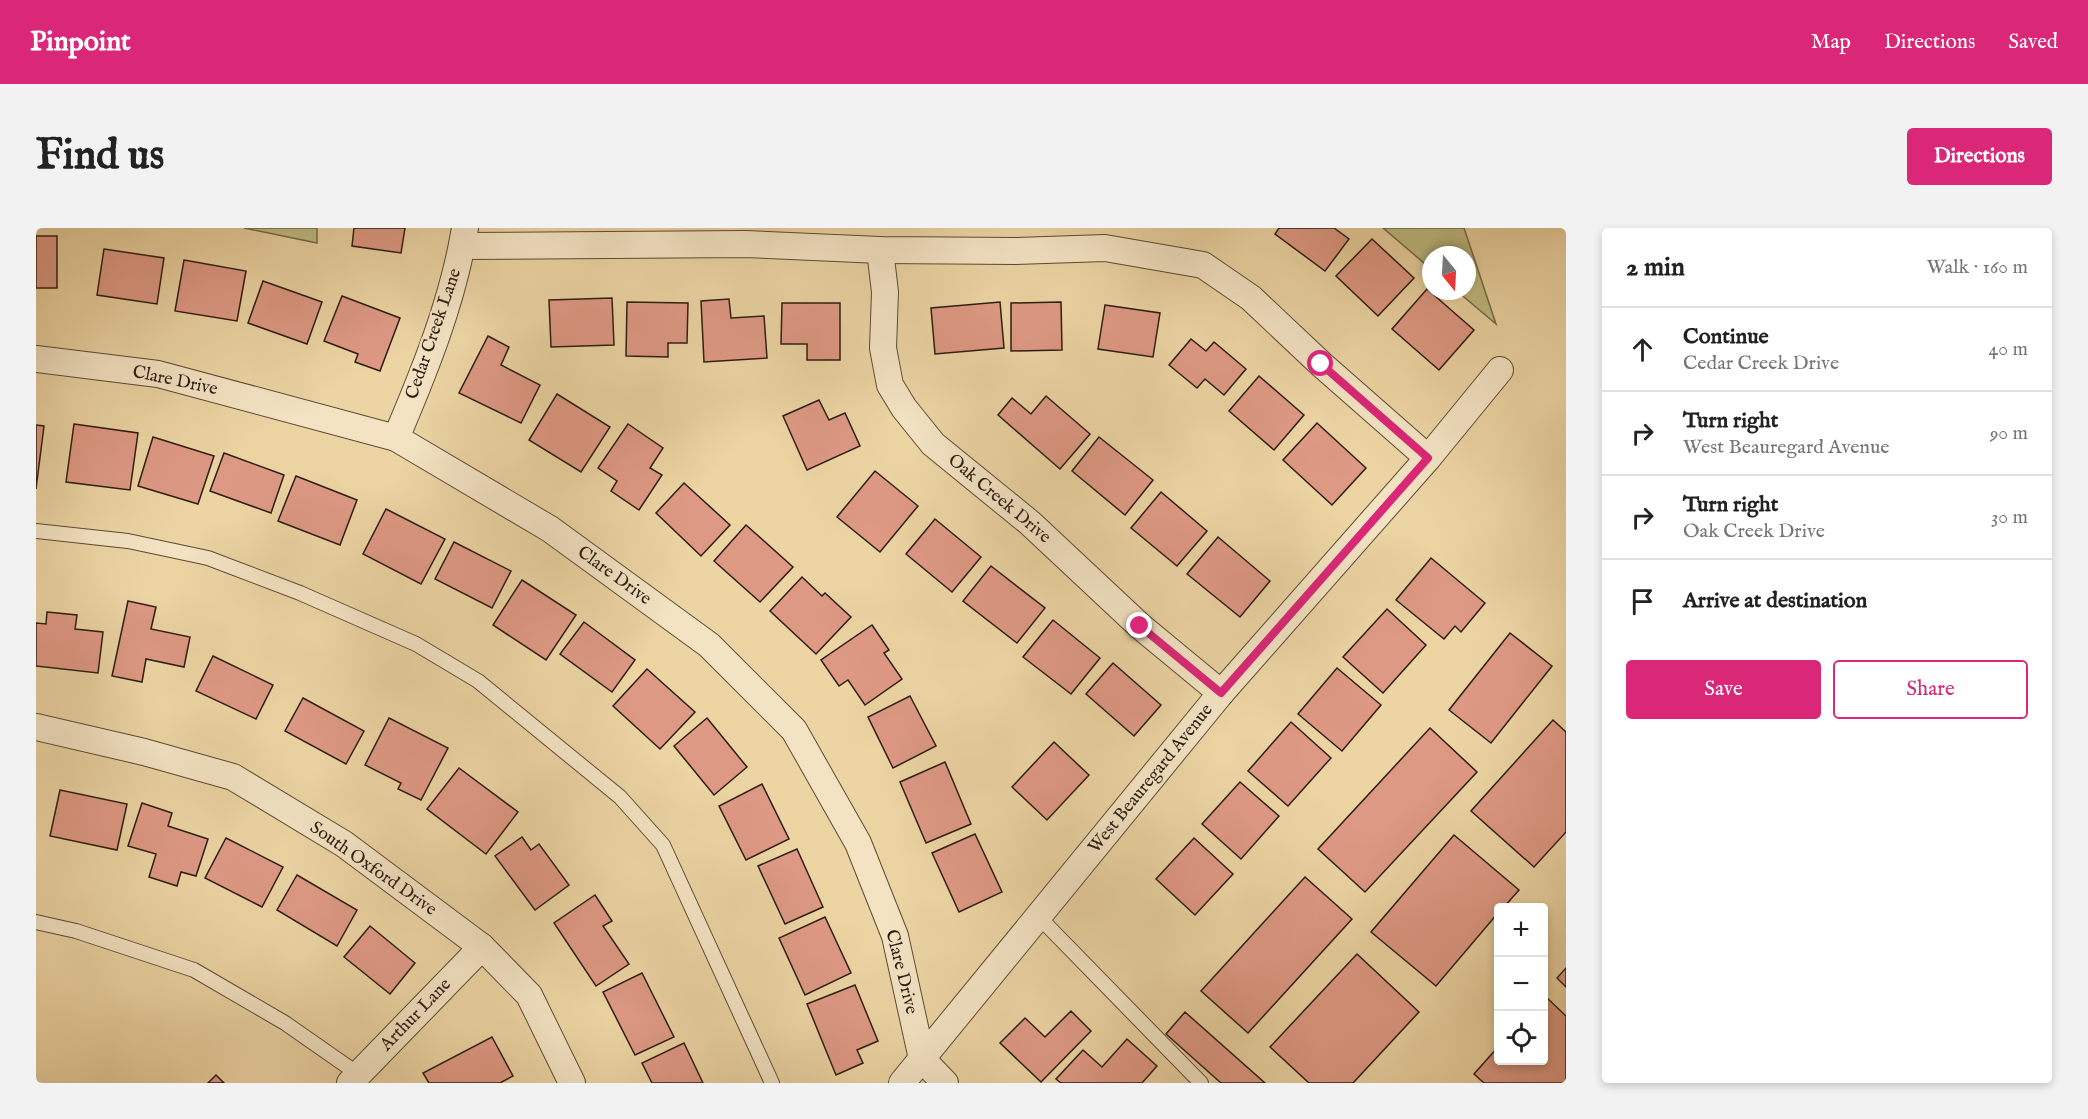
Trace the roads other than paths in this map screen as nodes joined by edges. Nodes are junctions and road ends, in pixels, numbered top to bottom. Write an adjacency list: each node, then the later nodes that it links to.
1 (463, 237): 2 (street); 5 (street, Cedar Creek Lane)
2 (880, 250): 6 (street); 8 (street, Oak Creek Drive)
3 (36, 359): 5 (street, Clare Drive)
4 (1500, 370): 6 (street, West Beauregard Avenue)
5 (396, 438): 13 (street, Clare Drive)
6 (1428, 458): 8 (street, West Beauregard Avenue)
7 (36, 531): 16 (lane)
8 (1221, 693): 10 (street, West Beauregard Avenue)
9 (36, 727): 12 (street, South Oxford Drive)
10 (1038, 916): 13 (street, West Beauregard Avenue); 19 (lane)
11 (36, 922): 14 (lane)
12 (482, 947): 14 (street, Arthur Lane); 15 (street, South Oxford Drive)
13 (922, 1059): 17 (street, West Beauregard Avenue); 18 (street)
14 (359, 1080)
15 (572, 1083)
16 (772, 1083)
17 (902, 1083)
18 (945, 1083)
19 (1201, 1083)

